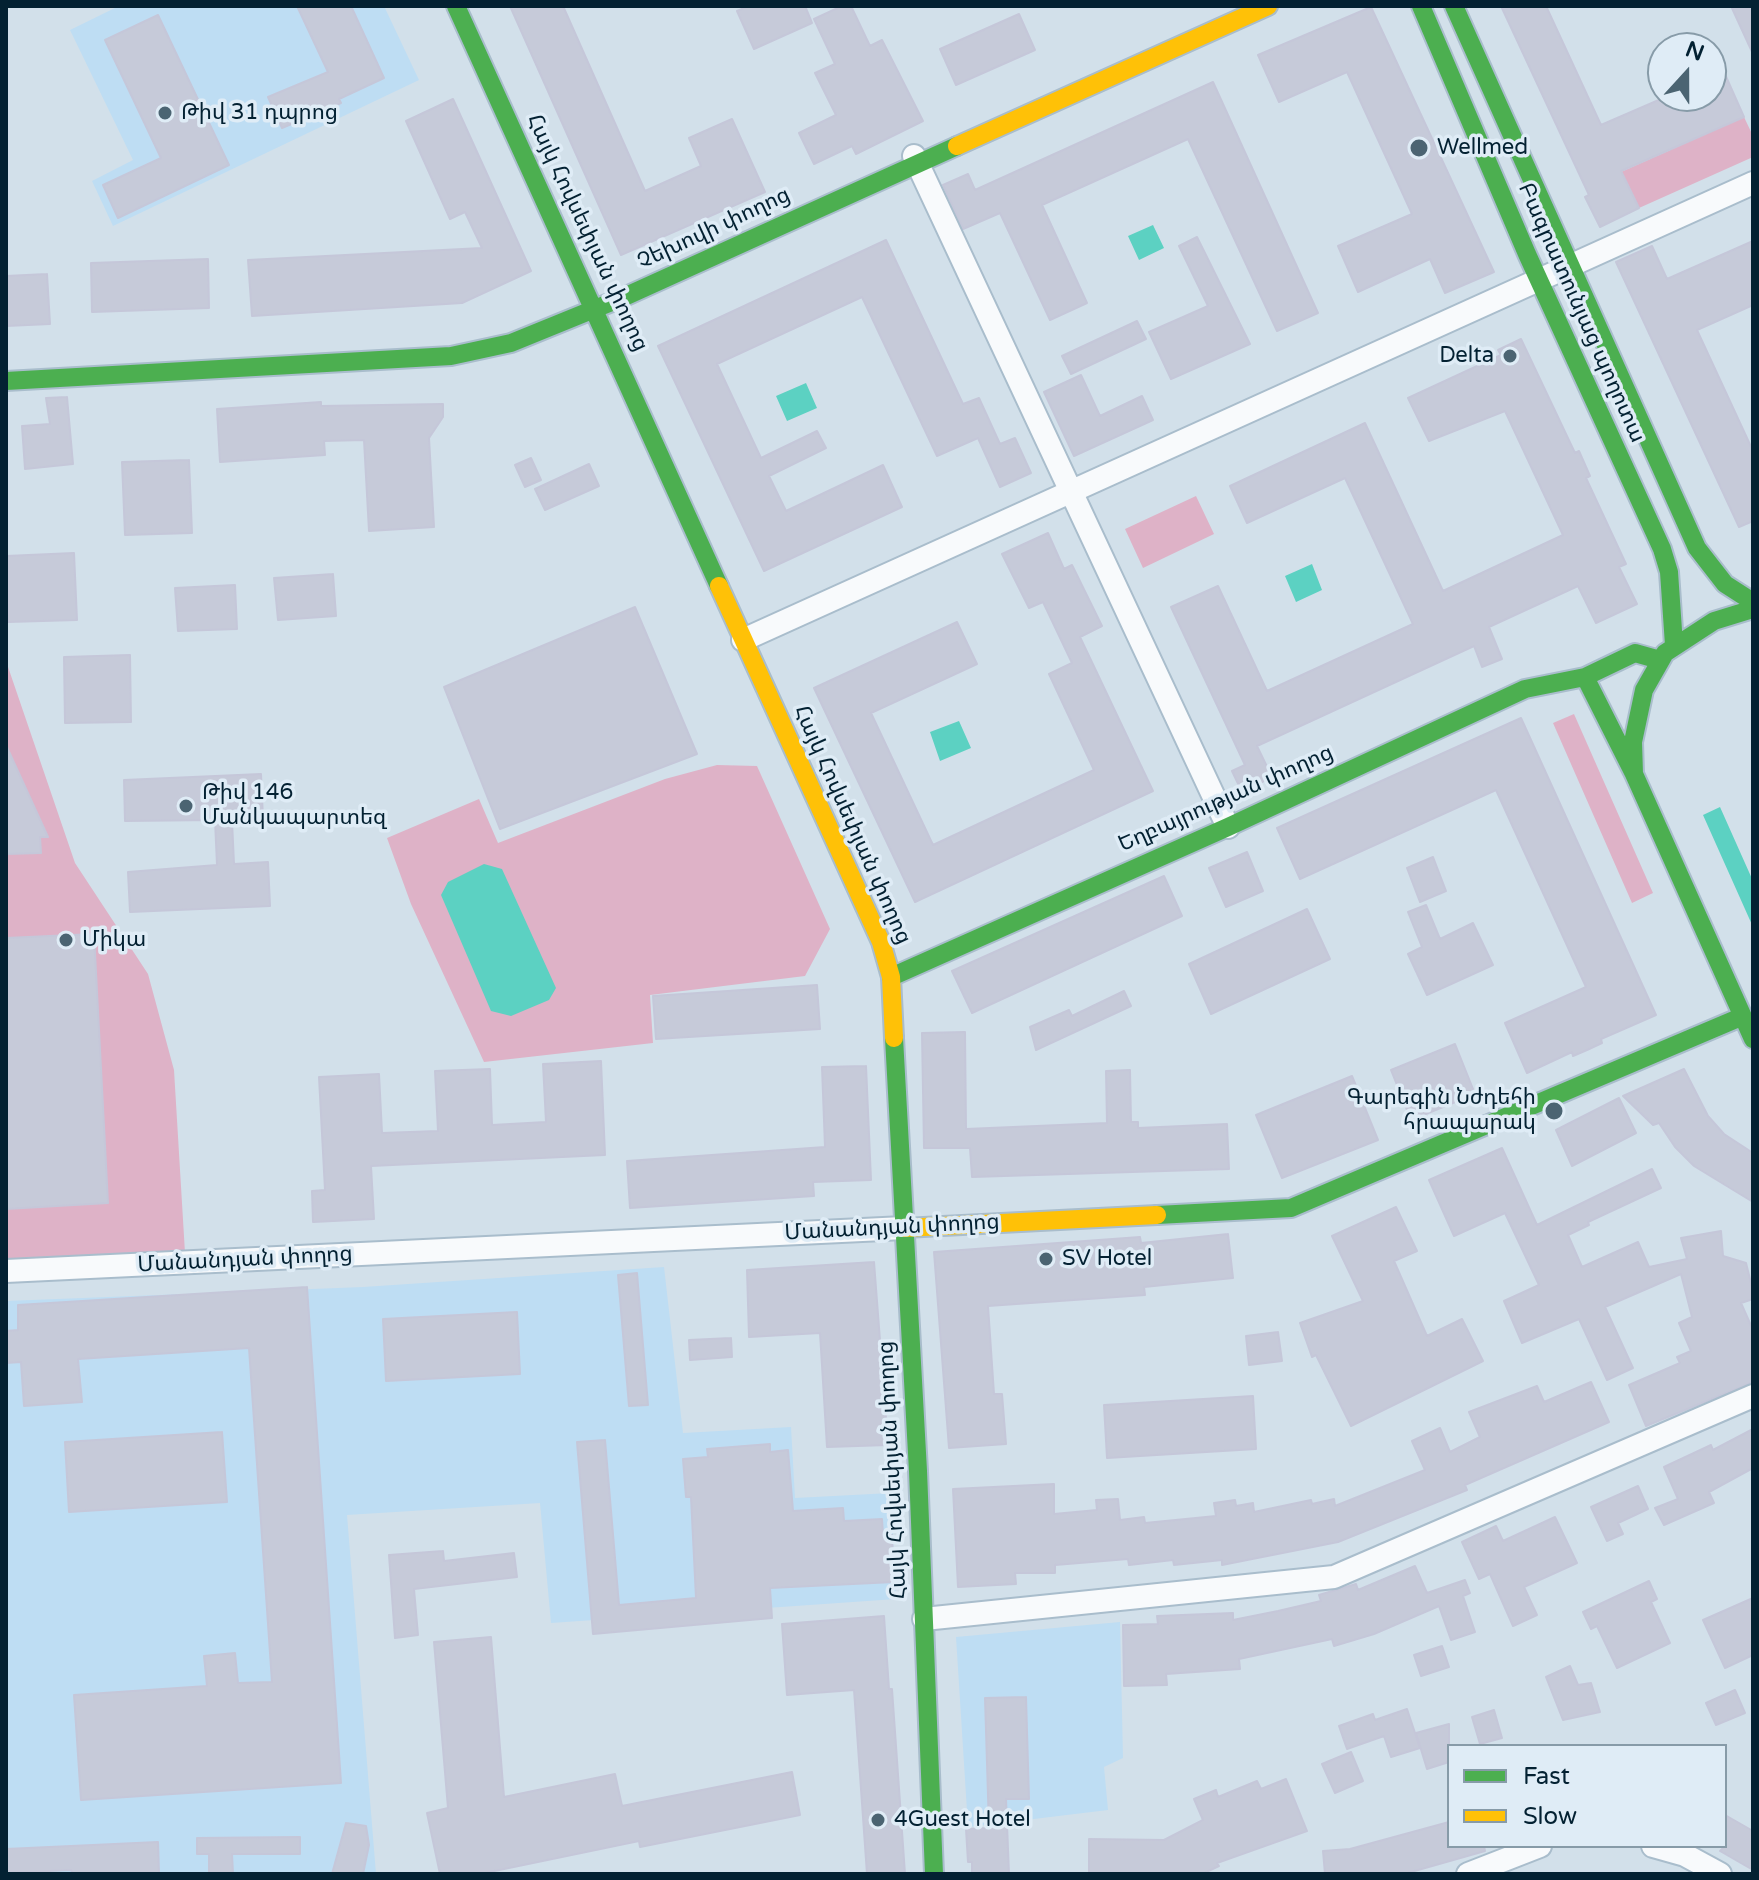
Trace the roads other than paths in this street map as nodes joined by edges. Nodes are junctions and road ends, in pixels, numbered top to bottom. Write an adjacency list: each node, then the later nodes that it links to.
1 (456, 6): 10 (street, Հայկ Հովսեփյան փողոց)
2 (1246, 6): 6 (street, Չեխովի փողոց)
3 (1268, 6): 6 (street, Չեխովի փողոց)
4 (1421, 6): 9 (street, Բագրատունյաց պողոտա)
5 (1454, 6): 8 (street, Բագրատունյաց պողոտա)
6 (916, 159): 10 (street, Չեխովի փողոց); 13 (street)
7 (1753, 183): 8 (street)
8 (1569, 266): 9 (street); 14 (street, Բագրատունյաց պողոտա)
9 (1538, 279): 13 (street); 17 (street, Բագրատունյաց պողոտա)
10 (592, 305): 11 (street, Չեխովի փողոց); 12 (street, Չեխովի փողոց); 16 (street, Հայկ Հովսեփյան փողոց)
11 (6, 374)
12 (6, 381)
13 (1072, 492): 16 (street); 21 (street)
14 (1753, 602)
15 (1753, 609): 17 (street)
16 (743, 640): 22 (street, Հայկ Հովսեփյան փողոց)
17 (1674, 645): 18 (street)
18 (1660, 660): 19 (street, Եղբայրության փողոց); 20 (street)
19 (1585, 677): 20 (street); 21 (street, Եղբայրության փողոց)
20 (1634, 774): 23 (street)
21 (1228, 827): 22 (street, Եղբայրության փողոց)
22 (891, 977): 25 (street, Հայկ Հովսեփյան փողոց)
23 (1741, 1017): 24 (street); 25 (street, Մանանդյան փողոց)
24 (1753, 1039)
25 (904, 1228): 26 (street, Մանանդյան փողոց); 28 (street, Հայկ Հովսեփյան փողոց)
26 (6, 1271)
27 (1753, 1396): 28 (street)
28 (924, 1619): 31 (street, Հայկ Հովսեփյան փողոց)
29 (1535, 1848): 32 (street)
30 (1660, 1848): 33 (street)
31 (934, 1874)
32 (1468, 1874)
33 (1720, 1874)

